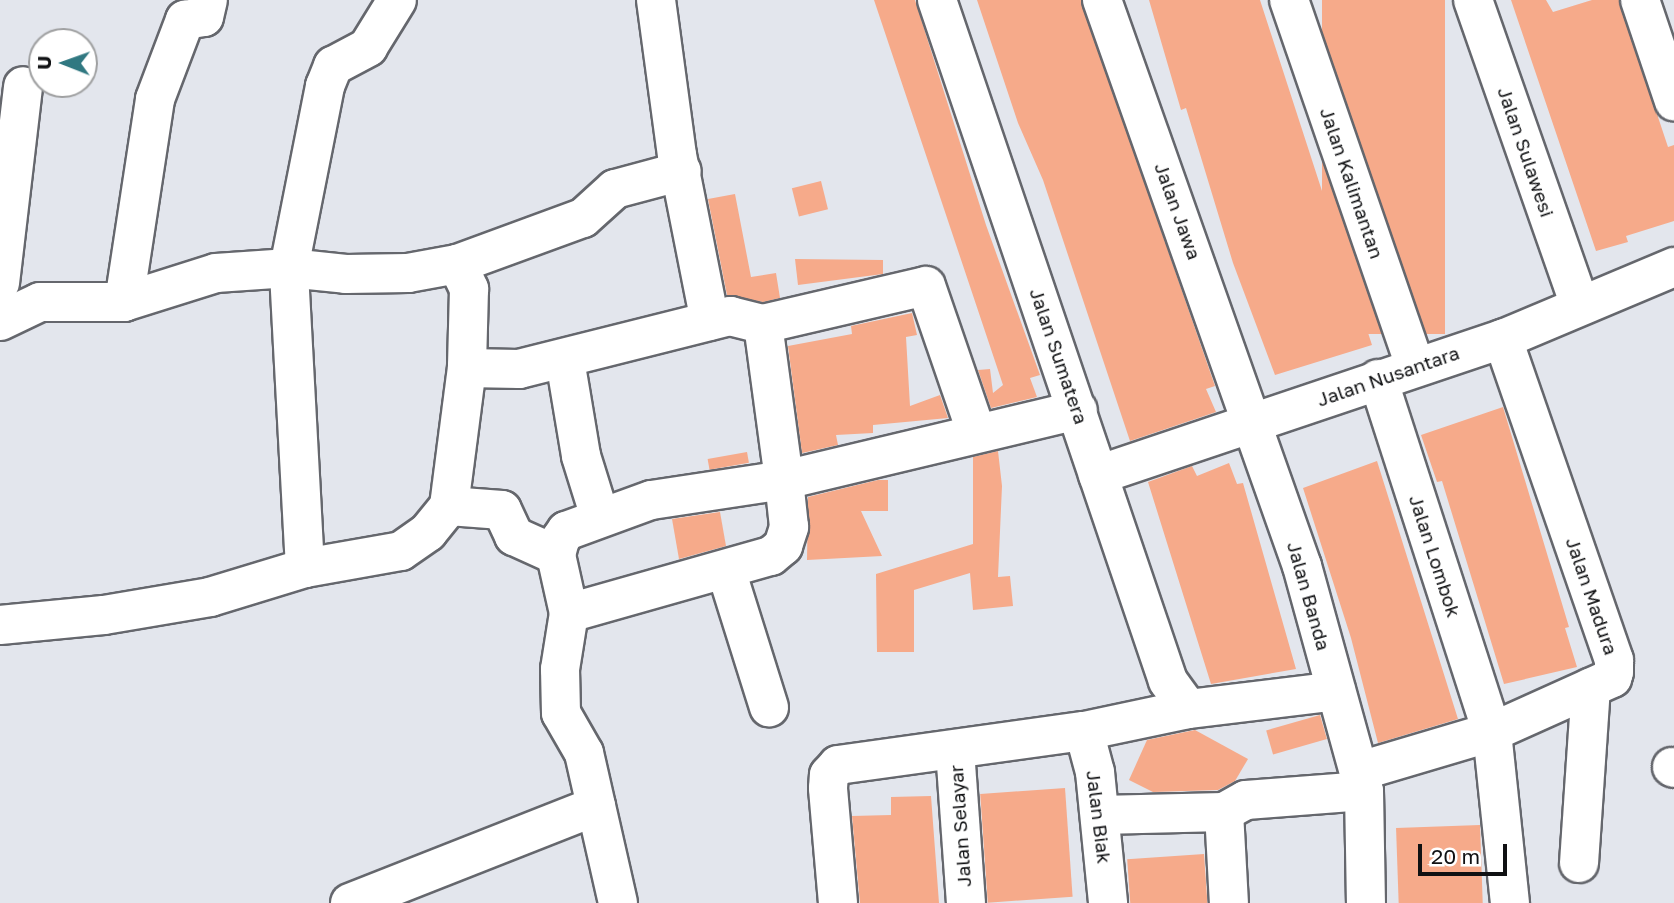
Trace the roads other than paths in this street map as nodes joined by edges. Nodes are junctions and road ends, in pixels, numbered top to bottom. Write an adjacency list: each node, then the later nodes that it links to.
1 (208, 0): 16 (street)
2 (397, 0): 14 (street)
3 (656, 0): 11 (street)
4 (937, 0): 26 (street, Jalan Sumatera)
5 (1102, 0): 27 (street, Jalan Jawa)
6 (1289, 0): 23 (street, Jalan Kalimantan)
7 (1473, 0): 17 (street, Jalan Sulawesi)
8 (1640, 0): 10 (street)
9 (23, 86): 15 (street)
10 (1674, 101)
11 (682, 171): 12 (street); 19 (street)
12 (457, 264): 14 (street); 24 (street)
13 (1674, 267): 17 (street, Jalan Nusantara)
14 (289, 268): 16 (street); 34 (street)
15 (0, 283)
16 (124, 302): 18 (street)
17 (1580, 305): 21 (street, Jalan Nusantara)
18 (0, 321)
19 (710, 321): 20 (street); 22 (street)
20 (763, 324): 28 (street); 30 (street)
21 (1503, 339): 23 (street, Jalan Nusantara); 38 (street, Jalan Madura)
22 (565, 360): 24 (street); 32 (street)
23 (1415, 366): 25 (street, Jalan Nusantara)
24 (467, 368): 31 (street)
25 (1378, 379): 27 (street, Jalan Nusantara); 43 (street, Jalan Lombok)
26 (1078, 410): 28 (street); 29 (street, Jalan Sumatera)
27 (1254, 423): 29 (street, Jalan Nusantara); 39 (street, Jalan Banda)
28 (976, 431): 30 (street)
29 (1098, 475): 41 (street, Jalan Sumatera)
30 (784, 480): 32 (street); 35 (street)
31 (449, 506): 33 (street); 34 (street)
32 (600, 517): 33 (street)
33 (556, 555): 36 (street)
34 (305, 568): 37 (street)
35 (726, 570): 36 (street); 40 (street)
36 (569, 613): 46 (street)
37 (0, 625)
38 (1591, 687): 43 (street, Jalan Madura); 49 (street)
39 (1336, 691): 41 (street); 45 (street, Jalan Banda)
40 (769, 707)
41 (1188, 709): 42 (street)
42 (1084, 731): 44 (street); 48 (street, Jalan Biak)
43 (1492, 732): 45 (street, Jalan Madura); 57 (street, Jalan Lombok)
44 (955, 750): 52 (street); 53 (street, Jalan Selayar)
45 (1362, 781): 47 (street, Jalan Madura); 56 (street, Jalan Banda)
46 (596, 806): 50 (street); 51 (street)
47 (1224, 812): 48 (street); 55 (street)
48 (1100, 815): 54 (street, Jalan Biak)
49 (1578, 863)
50 (350, 903)
51 (618, 903)
52 (838, 903)
53 (966, 903)
54 (1108, 903)
55 (1229, 903)
56 (1366, 903)
57 (1510, 903)

